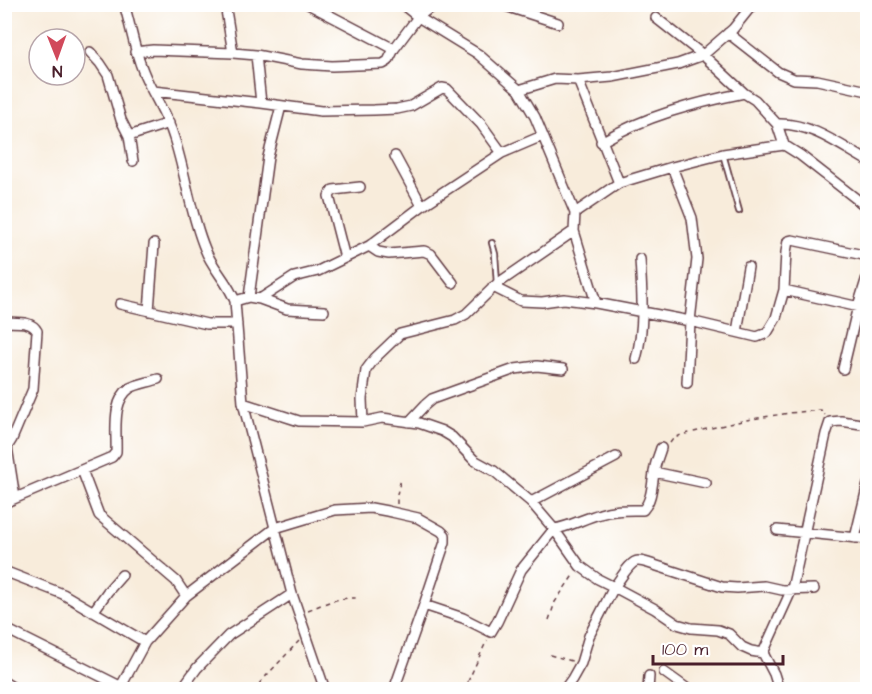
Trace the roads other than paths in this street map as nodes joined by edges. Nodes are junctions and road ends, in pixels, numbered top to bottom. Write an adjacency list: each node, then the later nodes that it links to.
1 (124, 4): 14 (street)
2 (225, 4): 15 (street)
3 (308, 4): 12 (street)
4 (402, 4): 8 (street)
5 (435, 4): 8 (street)
6 (499, 4): 10 (street)
7 (753, 4): 11 (street)
8 (418, 17): 12 (street); 19 (street)
9 (656, 18): 16 (street)
10 (558, 23)
11 (728, 33): 16 (street); 20 (street)
12 (394, 49): 17 (street)
13 (90, 52): 27 (street)
14 (135, 52): 15 (street); 21 (street)
15 (233, 53): 17 (street)
16 (703, 54): 18 (street); 22 (street)
17 (256, 55): 23 (street)
18 (578, 80): 19 (street); 29 (street)
19 (519, 90): 28 (street)
20 (867, 91)
21 (153, 92): 23 (street); 25 (street)
22 (744, 93): 26 (street); 29 (street)
23 (261, 103): 24 (street)
24 (281, 106): 31 (street); 55 (street)
25 (169, 123): 27 (street); 57 (street)
26 (777, 124): 30 (street); 35 (street)
27 (129, 136): 34 (street)
28 (542, 136): 31 (street); 42 (street)
29 (601, 142): 37 (street)
30 (784, 145): 32 (street); 40 (street)
31 (502, 153): 39 (street)
32 (723, 154): 36 (street); 41 (lane)
33 (395, 156): 39 (street)
34 (133, 161)
35 (867, 161)
36 (672, 167): 37 (street); 64 (street)
37 (619, 183): 42 (street)
38 (360, 187): 48 (street)
39 (422, 206): 46 (street)
40 (867, 208)
41 (739, 211)
42 (575, 213): 43 (street)
43 (574, 231): 53 (street); 58 (street)
44 (492, 243): 53 (lane)
45 (154, 244): 61 (street)
46 (369, 246): 48 (street); 52 (street)
47 (867, 256): 54 (street)
48 (345, 258): 56 (street)
49 (640, 259): 63 (street)
50 (748, 267): 67 (street)
51 (867, 274): 60 (street)
52 (453, 283)
53 (495, 286): 58 (street); 74 (street)
54 (784, 290): 60 (street); 67 (street)
55 (249, 297): 56 (street); 57 (street)
56 (260, 299): 62 (street)
57 (235, 301): 66 (street)
58 (596, 303): 63 (street)
59 (120, 304): 61 (street)
60 (863, 308): 70 (street)
61 (149, 310): 66 (street)
62 (324, 311)
63 (643, 312): 64 (street); 68 (street)
64 (690, 321): 67 (street); 72 (street)
65 (4, 322): 77 (street)
66 (237, 324): 73 (street)
67 (737, 332)
68 (636, 359)
69 (563, 369): 75 (street)
70 (843, 369)
71 (158, 379): 80 (street)
72 (687, 383)
73 (243, 403): 74 (street); 87 (street)
74 (363, 422): 75 (street)
75 (409, 422): 85 (street)
76 (867, 425): 90 (street)
77 (6, 447): 84 (street)
78 (662, 448): 81 (street)
79 (616, 457): 85 (street)
80 (82, 470): 84 (street); 99 (street)
81 (654, 472): 82 (street); 88 (street)
82 (706, 483)
83 (867, 484): 91 (street)
84 (15, 498): 86 (street)
85 (531, 502): 88 (street)
86 (4, 503)
87 (274, 528): 98 (street); 99 (street); 100 (street)
88 (554, 529): 95 (street); 100 (street)
89 (777, 530): 90 (street)
90 (805, 533): 91 (street); 96 (street)
91 (855, 538): 92 (street)
92 (867, 539)
93 (4, 571): 101 (street)
94 (122, 575): 101 (street)
95 (614, 586): 96 (street); 104 (street); 113 (street)
96 (792, 589): 97 (street); 104 (street)
97 (814, 589)
98 (292, 594): 111 (street); 112 (street)
99 (186, 596): 103 (street)
100 (424, 605): 108 (street)
101 (93, 612): 103 (street)
102 (4, 628): 109 (street)
103 (146, 642): 109 (street)
104 (763, 652): 116 (street)
105 (664, 672): 115 (street)
106 (650, 676): 114 (street)
107 (4, 682): 110 (street)
108 (396, 684)
109 (120, 688)
110 (17, 690)
111 (180, 690)
112 (325, 690)
113 (564, 690)
114 (648, 690)
115 (689, 690)
116 (779, 690)

